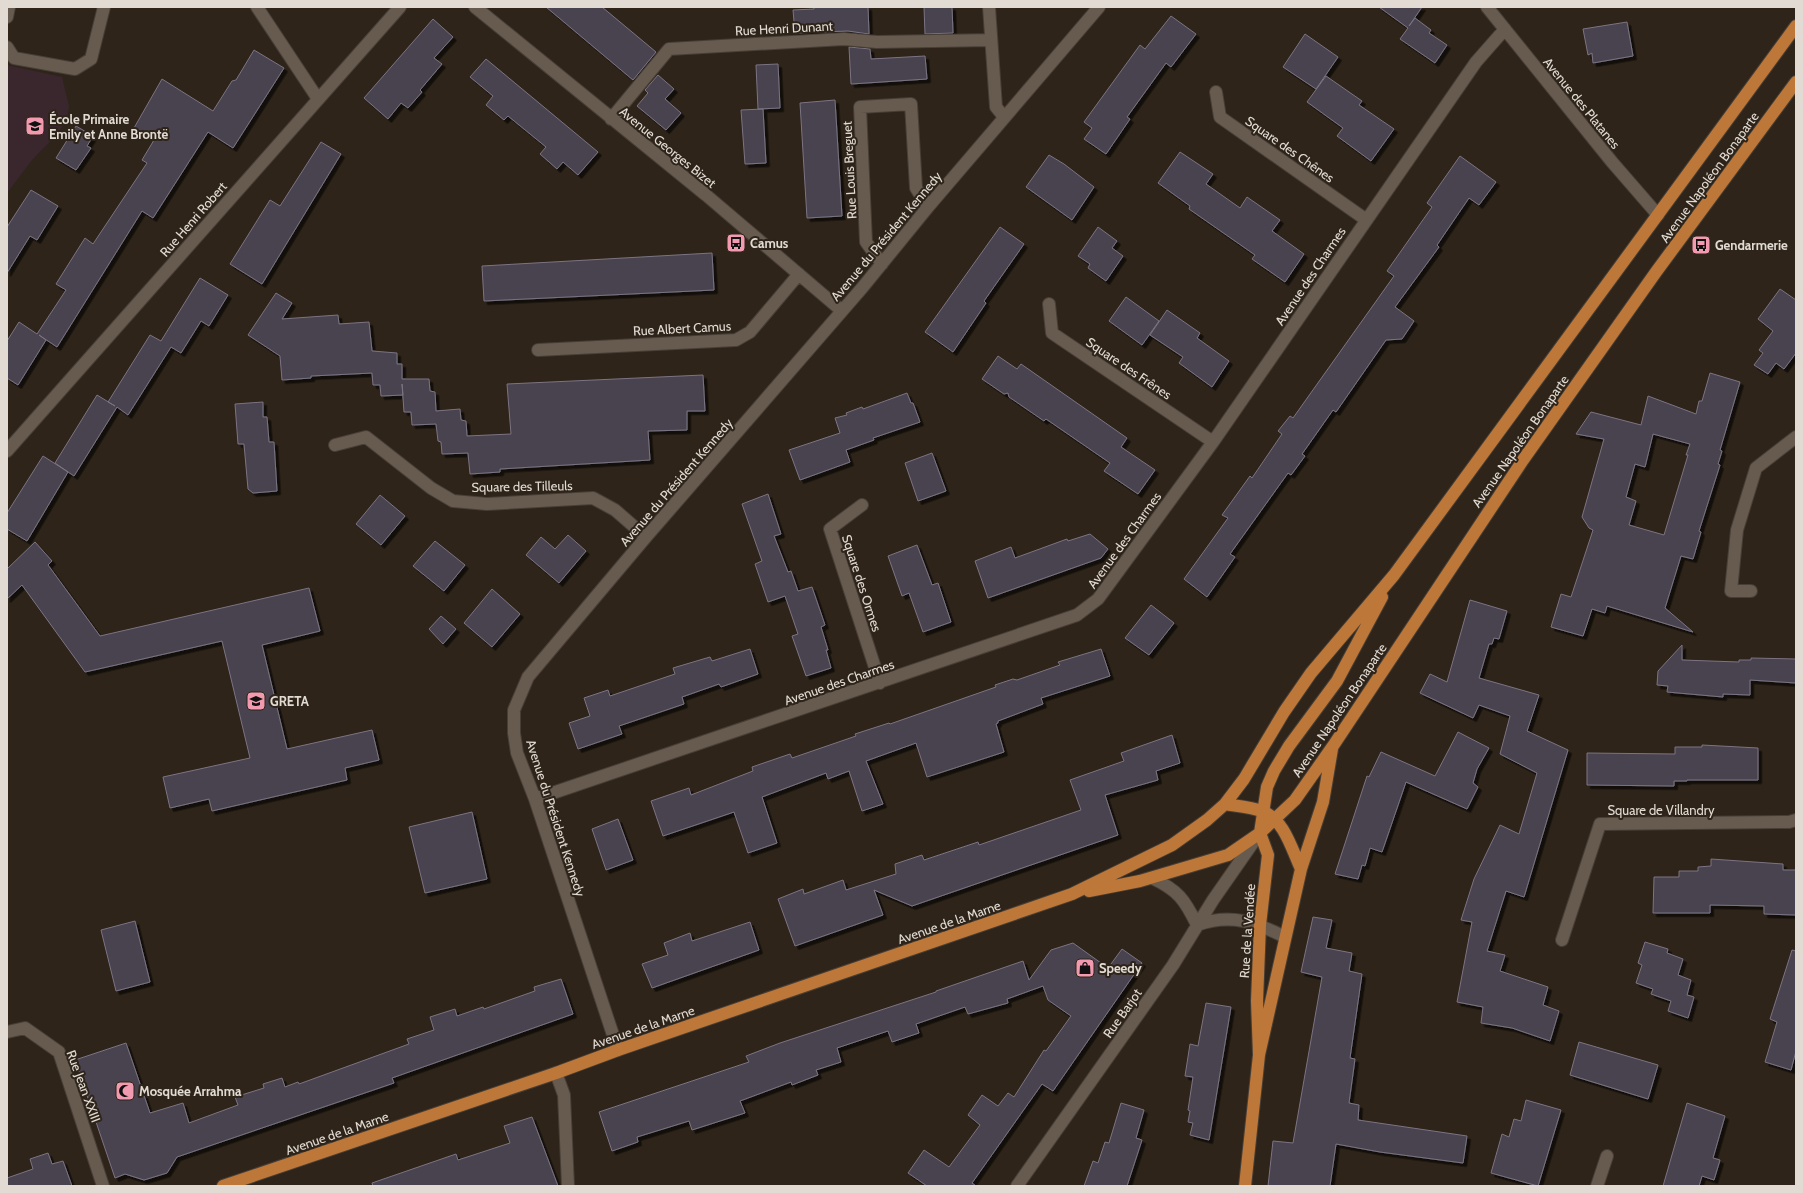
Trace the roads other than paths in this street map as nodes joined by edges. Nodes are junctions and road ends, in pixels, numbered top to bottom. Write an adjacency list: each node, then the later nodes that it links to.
1 (9, 7): 9 (street)
2 (104, 7): 13 (street)
3 (256, 7): 16 (street)
4 (400, 7): 16 (street, Rue Henri Robert)
5 (475, 7): 18 (street, Avenue Georges Bizet)
6 (989, 7): 12 (street)
7 (1099, 7): 17 (street, Avenue du Président Kennedy)
8 (1487, 7): 11 (street, Avenue des Platanes)
9 (7, 17)
10 (1796, 26): 20 (main road, Avenue Napoléon Bonaparte)
11 (1505, 29): 20 (street, Avenue des Platanes); 21 (street, Avenue des Charmes)
12 (991, 40): 17 (street); 18 (street, Rue Henri Dunant)
13 (7, 47)
14 (1796, 82): 36 (main road, Avenue Napoléon Bonaparte)
15 (1216, 92): 21 (street, Square des Chênes)
16 (318, 98): 30 (street, Rue Henri Robert)
17 (1004, 117): 19 (street, Avenue du Président Kennedy)
18 (611, 119): 23 (street, Avenue Georges Bizet)
19 (928, 207): 22 (street, Avenue du Président Kennedy); 22 (street, Rue Louis Breguet)
20 (1658, 215): 33 (main road, Avenue Napoléon Bonaparte)
21 (1365, 219): 28 (street, Avenue des Charmes)
22 (882, 264): 25 (street, Avenue du Président Kennedy)
23 (799, 274): 25 (street, Avenue Georges Bizet); 26 (street, Rue Albert Camus)
24 (1049, 304): 28 (street, Square des Frênes)
25 (842, 311): 32 (street, Avenue du Président Kennedy)
26 (538, 350)
27 (1796, 437): 34 (street)
28 (1213, 442): 35 (street, Avenue des Charmes)
29 (335, 446): 32 (street, Square des Tilleuls)
30 (7, 450)
31 (862, 505): 35 (street, Square des Ormes)
32 (646, 537): 37 (street, Avenue du Président Kennedy)
33 (1394, 575): 38 (main road, Avenue Napoléon Bonaparte); 39 (main road, Avenue Napoléon Bonaparte)
34 (1751, 591)
35 (880, 683): 37 (street, Avenue des Charmes)
36 (1332, 746): 40 (main road, Avenue Napoléon Bonaparte); 43 (main road, Rue de la Vendée)
37 (535, 799): 51 (street, Avenue du Président Kennedy)
38 (1225, 804): 39 (main road); 45 (main road, Avenue de la Marne)
39 (1263, 812): 40 (main road); 42 (main road, Rue de la Vendée)
40 (1274, 820): 42 (main road, Avenue de la Marne); 43 (main road)
41 (1796, 820): 49 (street, Square de Villandry)
42 (1260, 833): 44 (main road, Avenue de la Marne); 46 (street, Rue Barjot); 47 (main road, Rue de la Vendée)
43 (1301, 869): 48 (main road, Rue de la Vendée)
44 (1152, 878): 45 (main road, Avenue de la Marne); 46 (street)
45 (1072, 894): 51 (main road, Avenue de la Marne)
46 (1197, 925): 47 (street); 58 (street, Rue Barjot)
47 (1260, 925): 48 (street); 52 (main road, Rue de la Vendée)
48 (1286, 937): 52 (main road, Rue de la Vendée)
49 (1562, 940)
50 (7, 1032): 55 (street, Rue Jean XXIII)
51 (618, 1050): 53 (main road, Avenue de la Marne)
52 (1259, 1055): 59 (main road, Rue de la Vendée)
53 (556, 1073): 56 (main road, Avenue de la Marne); 57 (street)
54 (1606, 1156): 60 (street)
55 (104, 1186)
56 (223, 1186)
57 (568, 1186)
58 (1017, 1186)
59 (1245, 1186)
60 (1597, 1186)

